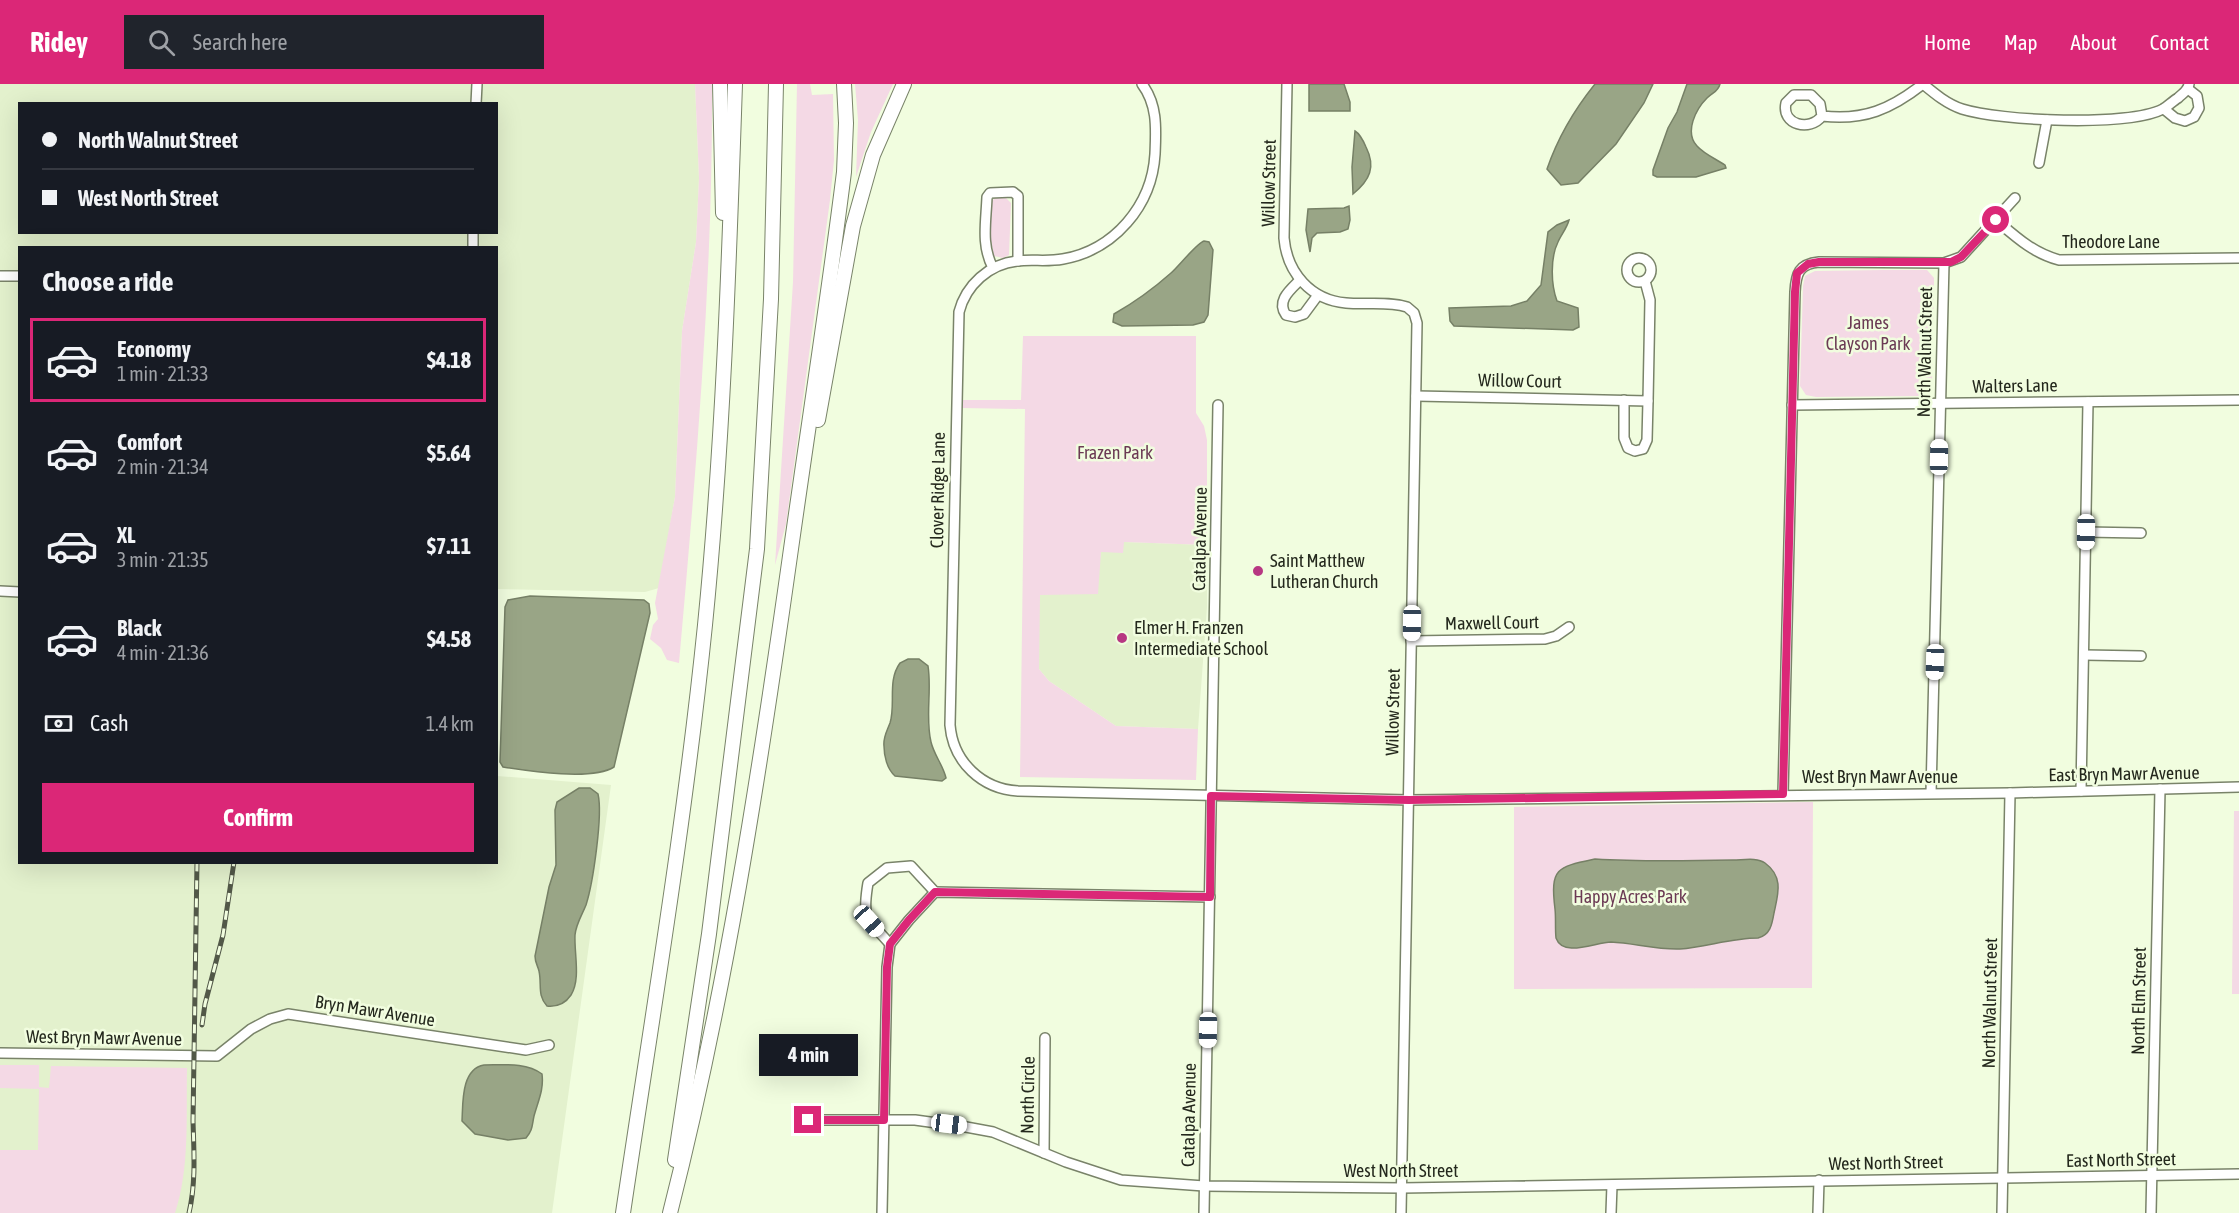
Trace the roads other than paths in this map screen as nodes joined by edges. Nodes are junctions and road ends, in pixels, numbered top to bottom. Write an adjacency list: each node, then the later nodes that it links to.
1 (477, 84): 11 (street)
2 (720, 84): 27 (highway)
3 (735, 84): 27 (highway)
4 (776, 84): 71 (highway)
5 (844, 84): 36 (highway)
6 (904, 84): 36 (highway)
7 (1142, 84): 19 (street, Clover Ridge Lane)
8 (1287, 84): 24 (street, Willow Street)
9 (1923, 84): 13 (street); 14 (street)
10 (2189, 87): 12 (street); 12 (street)
11 (476, 102)
12 (2164, 109): 14 (street)
13 (1822, 116)
14 (2047, 120): 15 (street)
15 (2039, 163)
16 (2015, 198): 17 (street, North Walnut Street)
17 (1996, 220): 18 (street, Theodore Lane); 20 (street, North Walnut Street)
18 (2239, 258)
19 (1018, 261): 21 (street, Clover Ridge Lane); 21 (street)
20 (1944, 263): 33 (street, North Walnut Street); 35 (street)
21 (993, 268): 51 (street, Clover Ridge Lane)
22 (0, 276): 23 (street)
23 (18, 276)
24 (1300, 280): 26 (street, Willow Street); 26 (street)
25 (1645, 281): 31 (street)
26 (1318, 295): 28 (street, Willow Street)
27 (727, 308): 70 (highway)
28 (1416, 396): 29 (street, Willow Court); 42 (street, Willow Street)
29 (1624, 400): 31 (street, Willow Court); 31 (street)
30 (2239, 400): 32 (street, Walters Lane)
31 (1648, 401)
32 (2088, 402): 33 (street, Walters Lane); 37 (street)
33 (1940, 404): 35 (street, Walters Lane); 48 (street, North Walnut Street)
34 (1218, 405): 51 (street, Catalpa Avenue)
35 (1792, 405): 50 (street)
36 (801, 476): 71 (highway)
37 (2086, 532): 38 (street); 43 (street)
38 (2141, 533)
39 (0, 591): 40 (street)
40 (18, 592)
41 (1569, 627): 42 (street, Maxwell Court)
42 (1411, 641): 52 (street, Willow Street)
43 (2084, 655): 44 (street); 47 (street)
44 (2141, 656)
45 (2239, 788): 46 (street, East Bryn Mawr Avenue)
46 (2160, 789): 47 (street, East Bryn Mawr Avenue); 64 (street, North Elm Street)
47 (2081, 791): 49 (street, East Bryn Mawr Avenue)
48 (1931, 793): 49 (street, West Bryn Mawr Avenue); 50 (street, West Bryn Mawr Avenue)
49 (2010, 793): 65 (street, North Walnut Street)
50 (1783, 794): 52 (street, West Bryn Mawr Avenue)
51 (1211, 796): 52 (street, West Bryn Mawr Avenue); 54 (street, Catalpa Avenue)
52 (1409, 800): 69 (street, Willow Street)
53 (935, 892): 54 (street); 55 (street); 55 (street)
54 (1210, 897): 67 (street, Catalpa Avenue)
55 (890, 944): 61 (street)
56 (1045, 1038): 62 (street, North Circle)
57 (549, 1045): 59 (street, Bryn Mawr Avenue)
58 (0, 1053): 59 (street, West Bryn Mawr Avenue)
59 (207, 1057)
60 (808, 1120): 61 (street, West North Street)
61 (884, 1120): 62 (street, West North Street); 72 (street)
62 (1044, 1153): 67 (street, West North Street)
63 (2239, 1174): 64 (street, East North Street)
64 (2152, 1176): 65 (street, East North Street); 78 (street, North Elm Street)
65 (2003, 1178): 66 (street, West North Street); 77 (street, North Walnut Street)
66 (1819, 1180): 68 (street, West North Street); 76 (street)
67 (1204, 1185): 69 (street, West North Street); 73 (street, Catalpa Avenue)
68 (1612, 1185): 69 (street, West North Street); 75 (street)
69 (1402, 1188): 74 (street, Willow Street)
70 (622, 1213)
71 (669, 1213)
72 (882, 1213)
73 (1204, 1213)
74 (1401, 1213)
75 (1611, 1213)
76 (1818, 1213)
77 (2002, 1213)
78 (2151, 1213)

